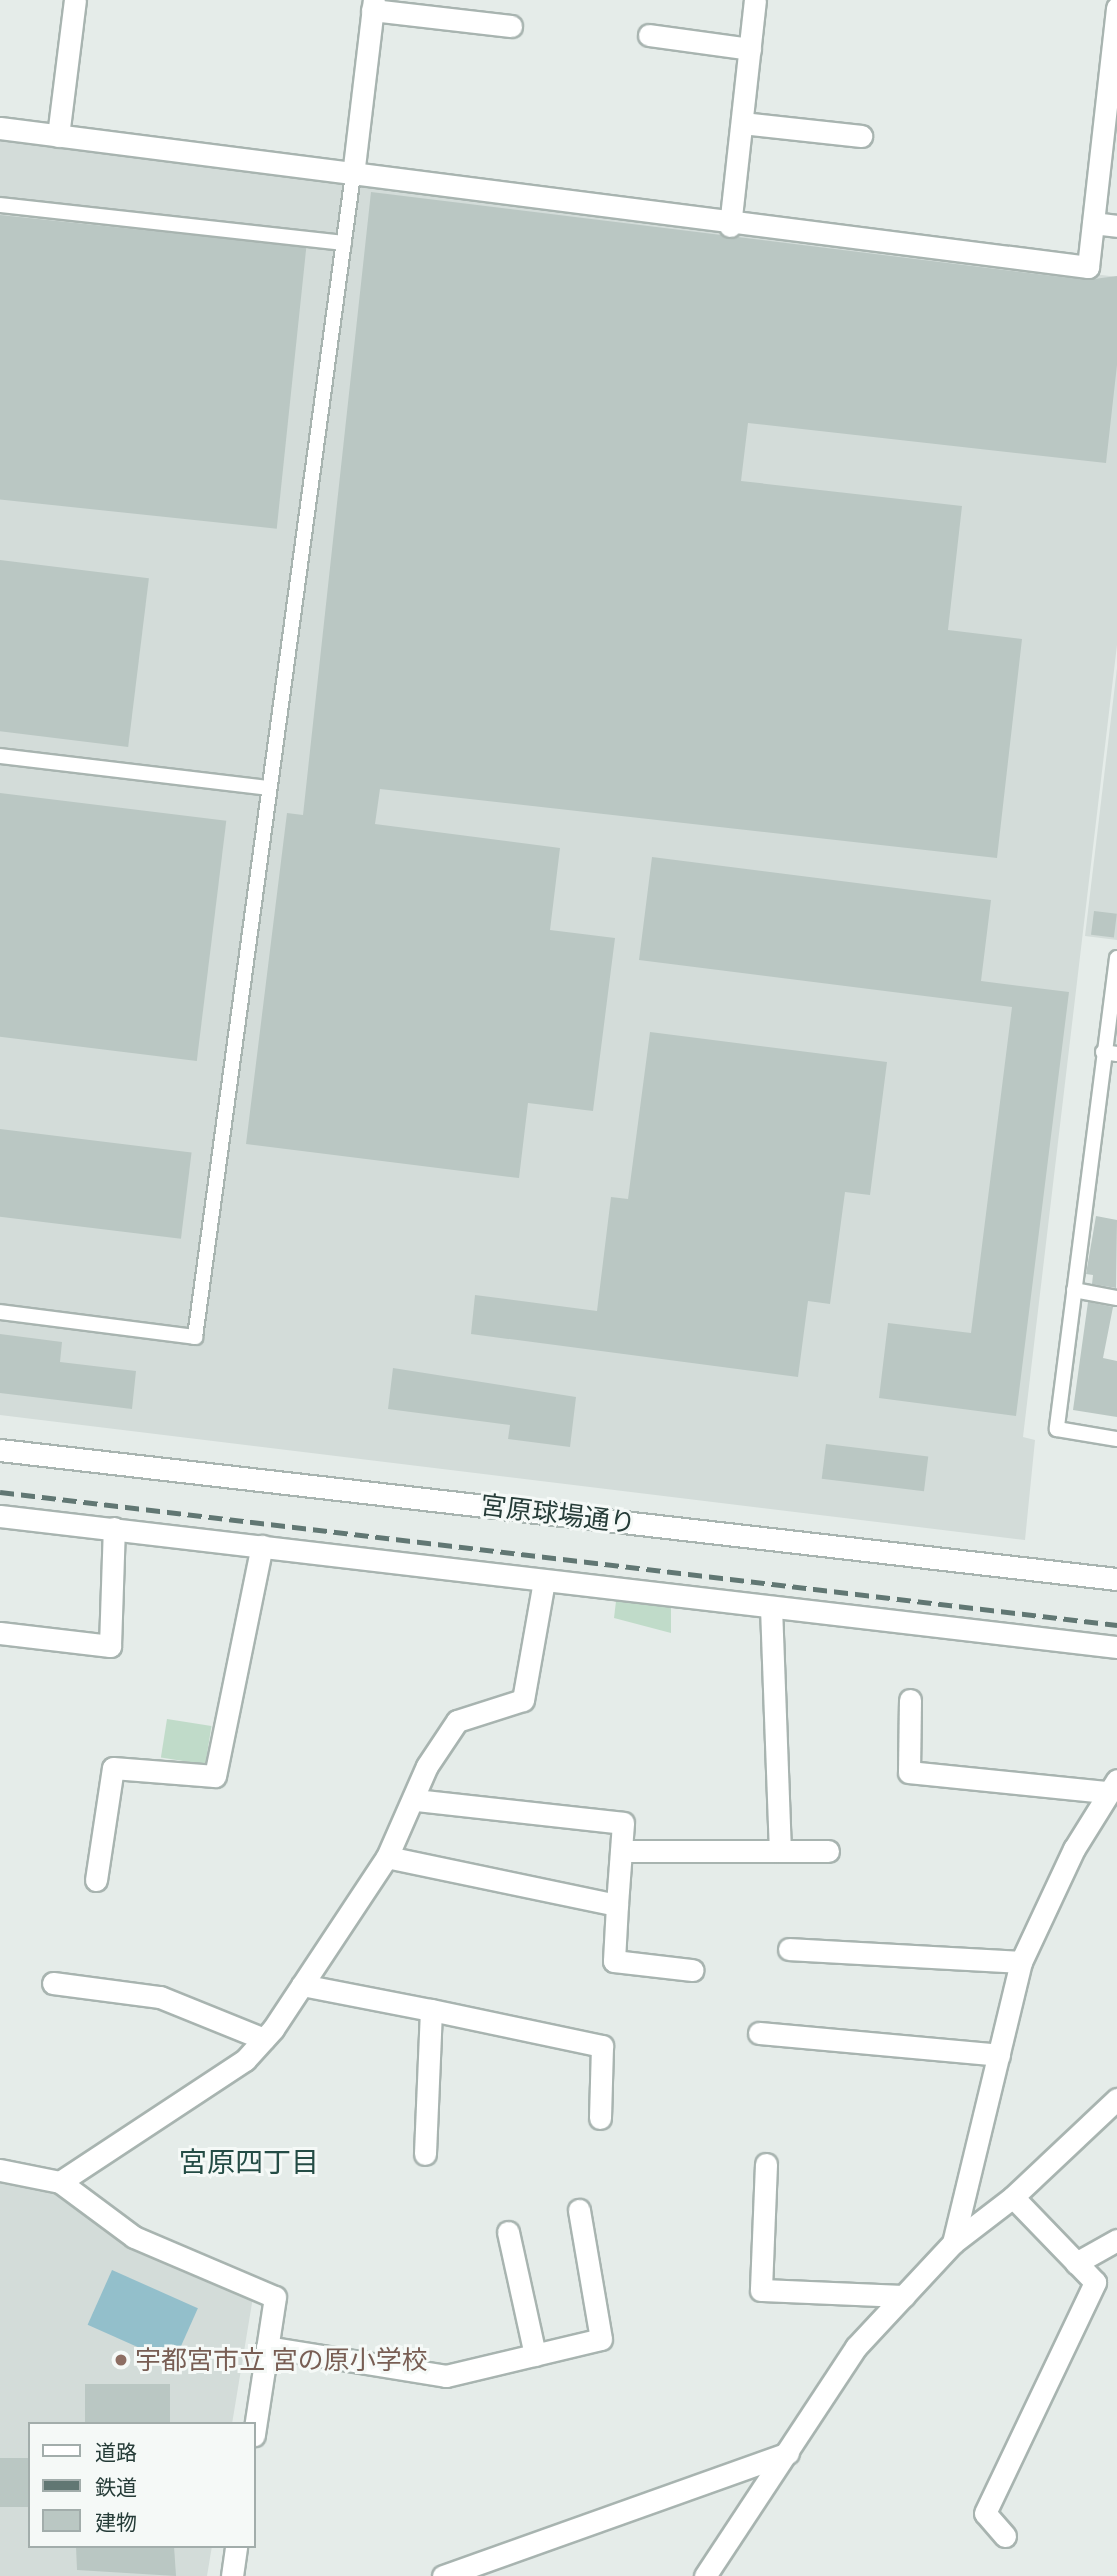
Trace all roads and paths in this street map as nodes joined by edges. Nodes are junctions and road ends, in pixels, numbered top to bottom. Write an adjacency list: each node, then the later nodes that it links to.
1 (75, 0): 10 (street)
2 (755, 0): 7 (street)
3 (373, 5): 5 (street); 12 (street)
4 (1117, 8): 14 (street)
5 (511, 26)
6 (649, 35): 7 (street)
7 (750, 49): 8 (street)
8 (742, 123): 11 (street); 15 (street)
9 (0, 128): 10 (street)
10 (58, 136): 12 (street)
11 (861, 136)
12 (353, 175): 15 (street); 17 (lane)
13 (0, 205): 17 (lane)
14 (1093, 223): 15 (street); 16 (street)
15 (730, 226)
16 (1117, 226)
17 (344, 243): 19 (lane)
18 (0, 756): 19 (lane)
19 (270, 788): 24 (lane)
20 (1117, 958): 21 (lane)
21 (1110, 1053): 22 (lane)
22 (1074, 1290): 23 (lane); 25 (lane)
23 (1117, 1298)
24 (0, 1312)
25 (1117, 1439)
26 (0, 1450): 30 (street, 宮原球場通り)
27 (0, 1516): 28 (street)
28 (114, 1528): 29 (street); 33 (street)
29 (262, 1546): 31 (street); 42 (street)
30 (1117, 1579)
31 (544, 1581): 32 (street); 37 (street)
32 (771, 1607): 34 (street); 39 (street)
33 (0, 1633)
34 (1117, 1647)
35 (910, 1700): 36 (street)
36 (1111, 1786): 45 (street)
37 (416, 1800): 38 (street); 41 (street)
38 (621, 1851): 39 (street); 43 (street)
39 (780, 1851): 40 (street)
40 (828, 1851)
41 (387, 1857): 43 (street); 48 (street)
42 (96, 1880)
43 (617, 1905): 46 (street)
44 (789, 1949): 45 (street)
45 (1021, 1962): 52 (street)
46 (692, 1970)
47 (53, 1983): 51 (street)
48 (302, 1986): 49 (street); 51 (street)
49 (431, 2010): 54 (street); 55 (street)
50 (759, 2033): 52 (street)
51 (264, 2039): 58 (street)
52 (999, 2056): 63 (street)
53 (1117, 2099): 59 (street)
54 (600, 2118)
55 (425, 2154)
56 (766, 2164): 65 (street)
57 (0, 2170): 58 (street)
58 (60, 2182): 66 (street)
59 (1013, 2197): 63 (street); 64 (street)
60 (579, 2210): 67 (street)
61 (508, 2232): 67 (street)
62 (1117, 2240): 64 (street)
63 (953, 2243): 65 (street)
64 (1076, 2263): 70 (street)
65 (904, 2297): 69 (street)
66 (267, 2347): 67 (street); 68 (street)
67 (535, 2355)
68 (256, 2422)
69 (789, 2453): 73 (street); 74 (street)
70 (1005, 2536)
71 (236, 2548): 72 (street)
72 (232, 2576)
73 (443, 2576)
74 (705, 2576)

